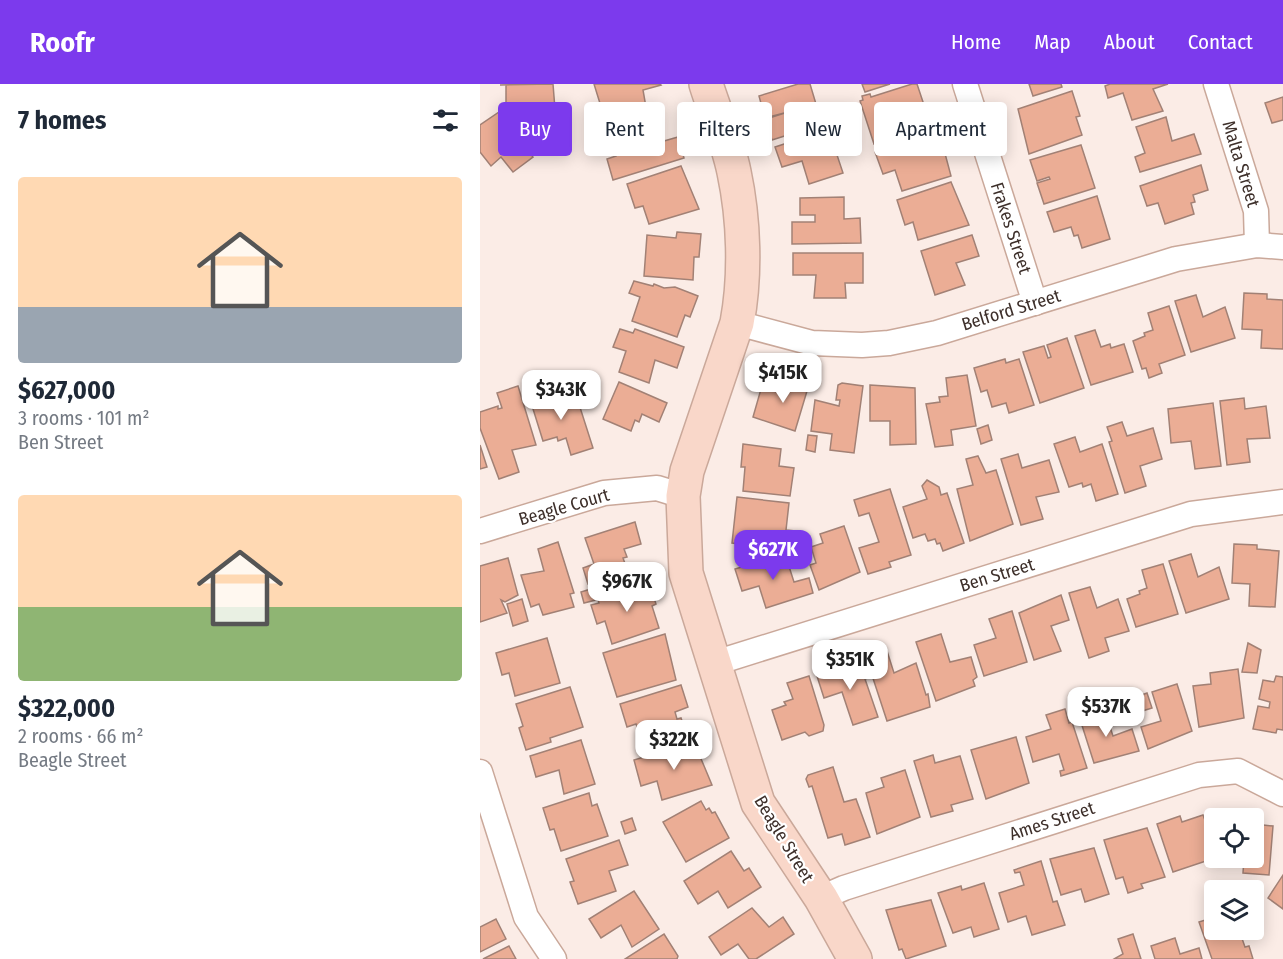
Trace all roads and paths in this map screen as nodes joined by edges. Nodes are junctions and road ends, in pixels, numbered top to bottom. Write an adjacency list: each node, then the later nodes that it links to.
1 (706, 84): 7 (street, Beagle Street)
2 (965, 84): 6 (street, Frakes Street)
3 (1216, 84): 4 (street, Malta Street)
4 (1257, 245): 5 (street, Belford Street); 6 (street, Belford Street)
5 (1283, 247)
6 (1035, 303): 7 (street, Belford Street)
7 (738, 323): 8 (street, Beagle Street)
8 (683, 496): 10 (street, Beagle Court); 11 (street, Beagle Street)
9 (1283, 502): 11 (street, Ben Street)
10 (480, 531)
11 (715, 663): 14 (street, Beagle Street)
12 (480, 772): 15 (street)
13 (1283, 794): 14 (street, Ames Street)
14 (821, 898): 16 (street, Beagle Street)
15 (554, 959)
16 (855, 959)

